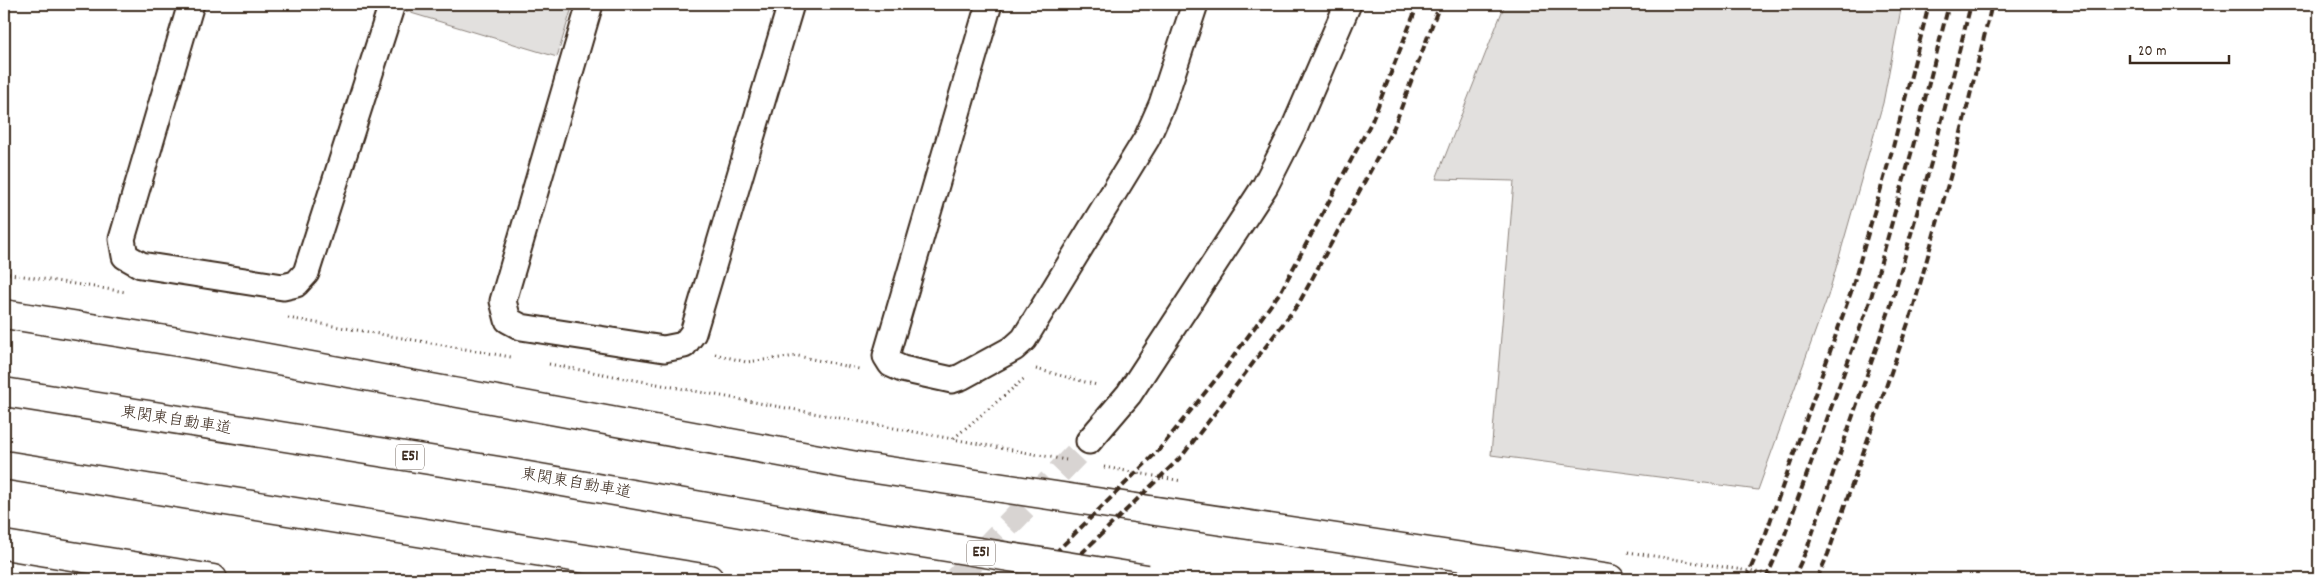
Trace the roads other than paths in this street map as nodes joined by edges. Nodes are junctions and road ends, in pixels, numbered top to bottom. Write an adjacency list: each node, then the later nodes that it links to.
1 (191, 4): 2 (street)
2 (392, 4)
3 (590, 4): 4 (street)
4 (791, 4)
5 (989, 4): 6 (street)
6 (1195, 4)
7 (1348, 4): 10 (street)
8 (4, 314): 16 (main road)
9 (4, 392): 15 (main road, 東関東自動車道 / E51, bridge)
10 (1089, 441)
11 (4, 465): 14 (main road)
12 (4, 545): 13 (main road)
13 (213, 579)
14 (709, 579)
15 (1147, 579)
16 (1610, 579)

